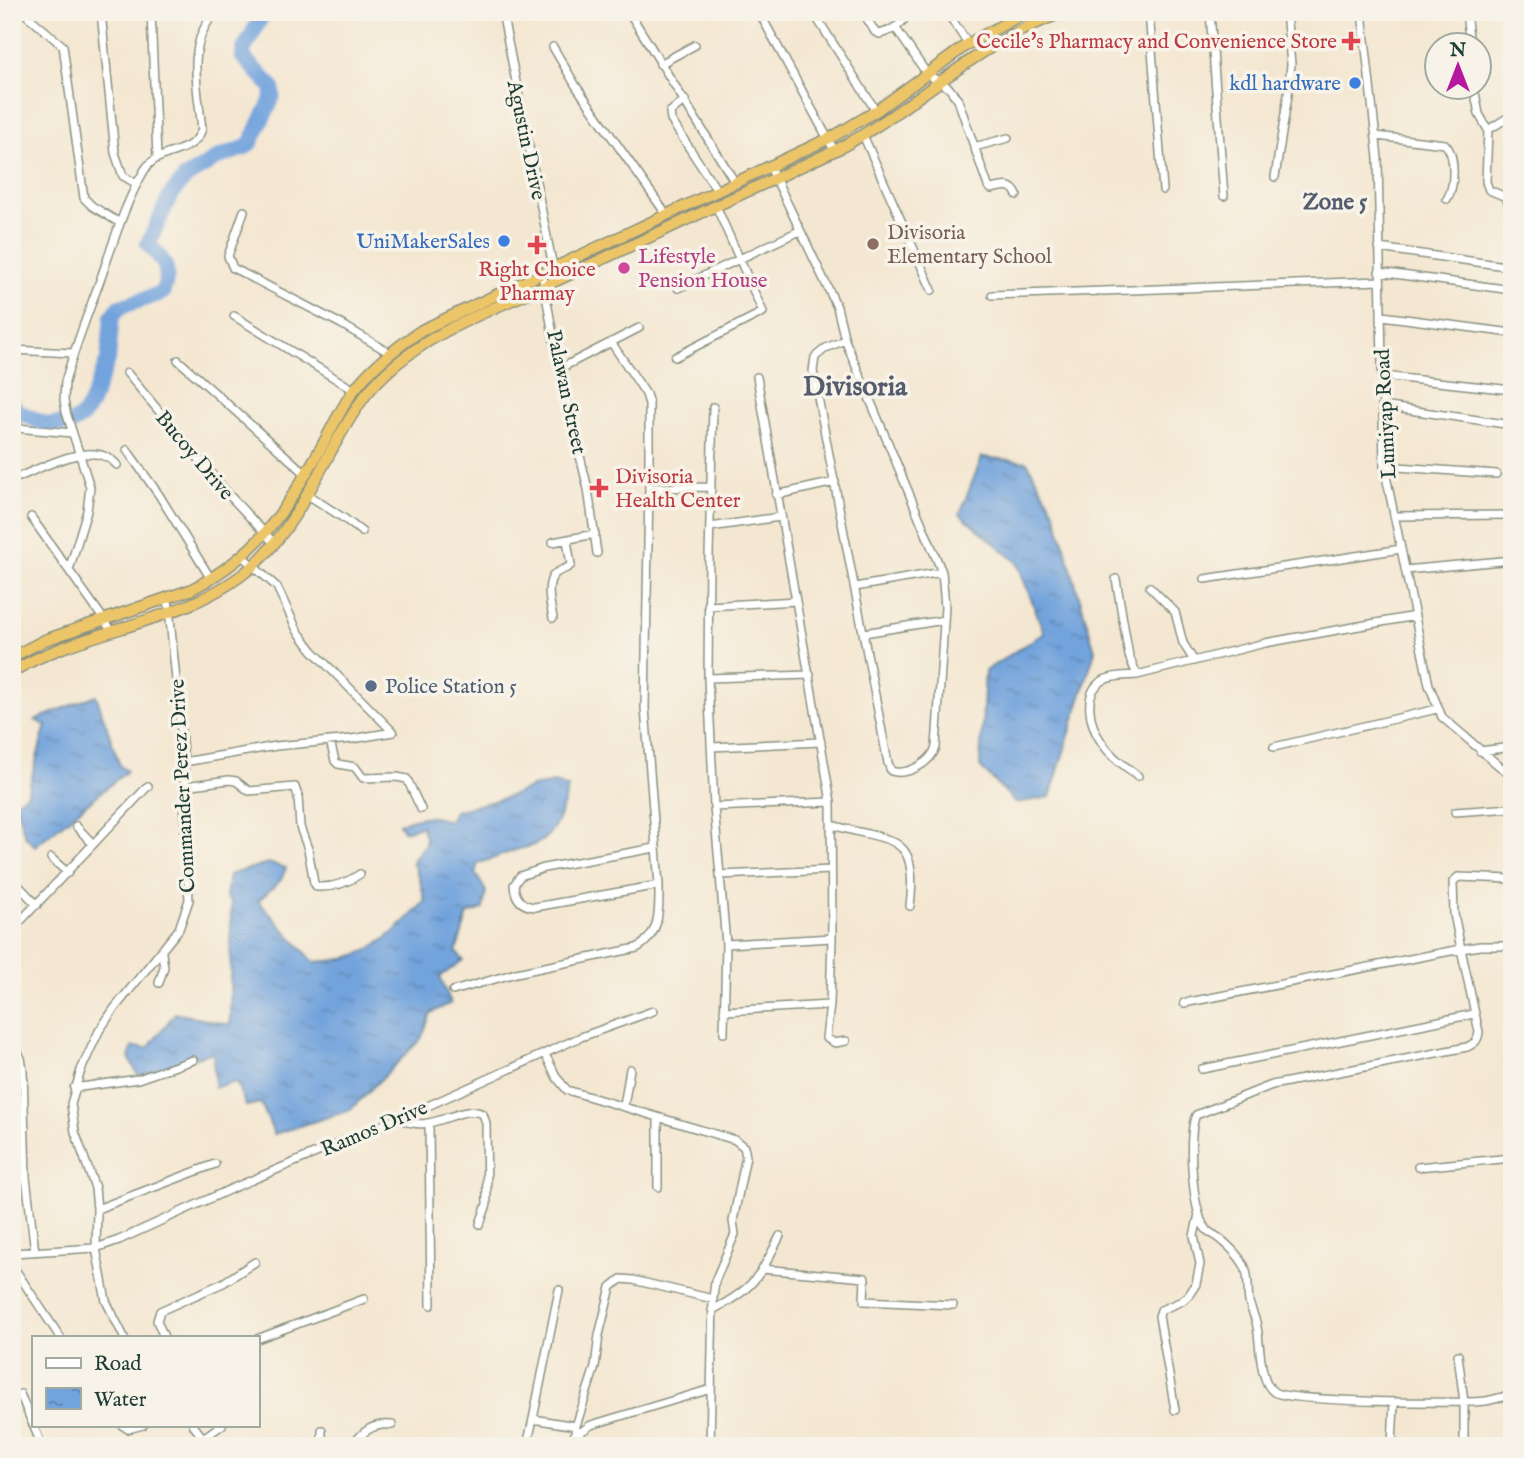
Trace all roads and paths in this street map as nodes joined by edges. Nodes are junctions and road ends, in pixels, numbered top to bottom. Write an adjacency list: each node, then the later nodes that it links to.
1 (23, 12): 53 (street)
2 (101, 12): 42 (street)
3 (151, 12): 38 (street)
4 (216, 12): 38 (street)
5 (502, 12): 57 (street, Agustin Drive)
6 (629, 12): 24 (street)
7 (759, 12): 35 (street)
8 (813, 12): 29 (street)
9 (863, 12): 19 (street)
10 (908, 12): 19 (street)
11 (947, 12): 21 (street)
12 (1026, 12): 21 (highway)
13 (1065, 12): 26 (highway)
14 (1149, 12): 44 (street)
15 (1210, 12): 47 (street)
16 (1286, 12): 40 (street)
17 (1362, 12): 33 (street, Lumiyap Road)
18 (1466, 12): 20 (street)
19 (895, 27): 25 (street)
20 (1468, 32)
21 (968, 44): 25 (highway)
22 (695, 45): 24 (street)
23 (553, 47): 51 (street)
24 (660, 64): 27 (street)
25 (927, 74): 26 (street); 29 (highway)
26 (939, 80): 32 (highway); 36 (street)
27 (685, 100): 43 (street); 45 (street)
28 (1477, 102): 31 (street)
29 (876, 111): 35 (highway)
30 (1512, 115): 31 (street)
31 (1488, 130): 52 (street)
32 (863, 135): 37 (highway); 64 (street)
33 (1376, 136): 48 (street); 55 (street, Lumiyap Road)
34 (1008, 138): 36 (street)
35 (827, 139): 37 (street); 39 (highway)
36 (974, 147): 46 (street)
37 (834, 150): 41 (highway)
38 (157, 157): 42 (street)
39 (770, 167): 41 (street); 43 (highway)
40 (1275, 177)
41 (775, 179): 49 (highway); 54 (street)
42 (137, 184): 53 (street)
43 (736, 184): 45 (highway)
44 (1163, 190)
45 (718, 192): 51 (highway)
46 (1017, 195)
47 (1224, 196)
48 (1447, 199)
49 (716, 206): 56 (street); 62 (highway)
50 (244, 211): 75 (street)
51 (666, 214): 57 (highway)
52 (1512, 215)
53 (120, 223): 74 (street)
54 (799, 231): 56 (street); 71 (street)
55 (1380, 248): 58 (street); 60 (street, Lumiyap Road)
56 (740, 259): 63 (street); 76 (street)
57 (553, 267): 59 (highway)
58 (1512, 267)
59 (542, 272): 62 (street, Palawan Street); 75 (highway)
60 (1380, 272): 61 (street, Lumiyap Road); 65 (street)
61 (1380, 281): 66 (street); 68 (street, Lumiyap Road)
62 (545, 286): 78 (street, Palawan Street); 99 (highway)
63 (678, 288)
64 (932, 290)
65 (1512, 290)
66 (992, 295)
67 (234, 316): 82 (street)
68 (1382, 316): 70 (street); 80 (street, Lumiyap Road)
69 (639, 328): 72 (street)
70 (1512, 333)
71 (845, 340): 96 (street); 118 (street)
72 (611, 342): 78 (street); 98 (street)
73 (12, 350): 74 (street)
74 (73, 353): 88 (street)
75 (390, 353): 82 (highway)
76 (676, 357)
77 (178, 360): 93 (street)
78 (559, 369): 107 (street, Palawan Street)
79 (127, 373): 108 (street, Bucoy Drive)
80 (1382, 376): 83 (street); 84 (street, Lumiyap Road)
81 (757, 377): 100 (street)
82 (354, 390): 93 (highway)
83 (1512, 390)
84 (1382, 406): 86 (street); 92 (street, Lumiyap Road)
85 (713, 407): 97 (street)
86 (1512, 425)
87 (16, 428): 88 (street)
88 (71, 429): 90 (street)
89 (127, 450): 119 (street)
90 (78, 454): 91 (street); 95 (street); 117 (street)
91 (117, 466)
92 (1384, 466): 94 (street); 102 (street, Lumiyap Road)
93 (306, 474): 108 (highway)
94 (1496, 474)
95 (12, 480)
96 (835, 482): 100 (street); 122 (street)
97 (711, 487): 98 (street); 105 (street)
98 (649, 488): 162 (street)
99 (308, 495): 106 (street); 108 (highway)
100 (776, 495): 104 (street)
101 (1512, 515): 102 (street)
102 (1394, 516): 111 (street, Lumiyap Road)
103 (31, 517): 117 (street)
104 (780, 517): 105 (street); 125 (street)
105 (710, 527): 126 (street)
106 (362, 532)
107 (595, 534): 109 (street); 112 (street, Palawan Street)
108 (269, 540): 113 (highway); 115 (highway)
109 (567, 540): 110 (street); 129 (street)
110 (553, 542)
111 (1401, 549): 116 (street, Lumiyap Road); 121 (street)
112 (597, 553)
113 (243, 556): 115 (street); 119 (highway)
114 (1512, 560): 116 (street)
115 (254, 565): 127 (highway); 142 (street)
116 (1405, 569): 128 (street, Lumiyap Road)
117 (69, 570): 130 (street)
118 (942, 572): 122 (street); 131 (street)
119 (211, 579): 124 (highway)
120 (1116, 579): 138 (street)
121 (1205, 579)
122 (855, 587): 133 (street)
123 (1150, 587): 135 (street)
124 (168, 598): 127 (street, Commander Perez Drive); 130 (highway)
125 (796, 600): 126 (street); 137 (street)
126 (708, 606): 139 (street)
127 (170, 611): 132 (highway); 149 (street, Commander Perez Drive)
128 (1415, 616): 135 (street); 140 (street, Lumiyap Road)
129 (554, 618)
130 (104, 619): 132 (street); 134 (highway)
131 (944, 620): 133 (street); 133 (street)
132 (112, 631): 136 (highway)
133 (864, 633)
134 (12, 657)
135 (1194, 661): 138 (street)
136 (12, 673)
137 (810, 675): 139 (street); 143 (street)
138 (1137, 676): 150 (street)
139 (708, 678): 144 (street)
140 (1437, 709): 145 (street); 148 (street, Lumiyap Road)
141 (12, 728): 147 (street)
142 (330, 741): 149 (street); 157 (street)
143 (821, 742): 144 (street); 154 (street)
144 (711, 747): 155 (street)
145 (1274, 747)
146 (1512, 747): 148 (street)
147 (12, 750)
148 (1480, 751): 151 (street, Lumiyap Road)
149 (184, 762): 153 (street, Commander Perez Drive)
150 (1138, 776)
151 (1512, 777)
152 (148, 786): 161 (street)
153 (185, 786): 166 (street); 178 (street, Commander Perez Drive)
154 (831, 802): 155 (street); 159 (street)
155 (715, 807): 167 (street)
156 (1512, 808): 158 (street)
157 (421, 809)
158 (1455, 812)
159 (832, 825): 164 (street); 172 (street)
160 (76, 826): 161 (street)
161 (93, 844): 165 (street)
162 (655, 848): 170 (street); 170 (street)
163 (51, 858): 165 (street)
164 (831, 870): 167 (street); 174 (street)
165 (68, 873): 171 (street)
166 (360, 874)
167 (720, 875): 175 (street)
168 (1512, 878): 177 (street)
169 (15, 882): 171 (street)
170 (659, 885): 180 (street)
171 (37, 905): 173 (street)
172 (910, 906)
173 (12, 930)
174 (832, 938): 175 (street); 182 (street)
175 (726, 944): 184 (street)
176 (1512, 946): 177 (street)
177 (1461, 949): 181 (street); 185 (street)
178 (162, 953): 179 (street); 195 (street, Commander Perez Drive)
179 (159, 983)
180 (453, 991)
181 (1184, 1003)
182 (830, 1005): 184 (street); 187 (street)
183 (653, 1011): 189 (street, Ramos Drive)
184 (724, 1011): 186 (street)
185 (1474, 1014): 192 (street); 209 (street)
186 (724, 1033)
187 (846, 1041)
188 (12, 1043): 193 (street)
189 (545, 1054): 196 (street); 197 (street, Ramos Drive)
190 (193, 1060): 195 (street)
191 (630, 1069): 196 (street)
192 (1202, 1069)
193 (24, 1080): 194 (street); 200 (street)
194 (12, 1084)
195 (74, 1088): 208 (street, Commander Perez Drive)
196 (624, 1106): 198 (street)
197 (399, 1118): 199 (street); 212 (street, Ramos Drive)
198 (658, 1118): 207 (street); 220 (street)
199 (429, 1124): 210 (street); 221 (street)
200 (25, 1128): 201 (street); 205 (street)
201 (12, 1132)
202 (1512, 1158): 204 (street)
203 (215, 1164): 208 (street)
204 (1418, 1167)
205 (26, 1177): 206 (street); 213 (street)
206 (12, 1181)
207 (658, 1187)
208 (97, 1209): 212 (street, Commander Perez Drive)
209 (1199, 1214): 232 (street); 234 (street)
210 (480, 1224)
211 (779, 1236): 217 (street)
212 (96, 1248): 213 (street, Ramos Drive); 225 (street, Commander Perez Drive)
213 (34, 1251): 214 (street, Ramos Drive)
214 (12, 1253)
215 (256, 1262): 226 (street)
216 (12, 1265): 224 (street)
217 (762, 1269): 222 (street); 223 (street)
218 (559, 1290): 235 (street)
219 (365, 1299): 227 (street)
220 (713, 1299): 223 (street); 241 (street)
221 (431, 1305)
222 (953, 1305)
223 (712, 1310): 229 (street)
224 (59, 1336)
225 (124, 1336)
226 (164, 1336)
227 (259, 1338)
228 (1458, 1355): 233 (street)
229 (711, 1389): 243 (street); 251 (street)
230 (20, 1394): 236 (street)
231 (1512, 1394): 233 (street)
232 (1394, 1402): 233 (street); 252 (street)
233 (1464, 1402): 253 (street)
234 (1175, 1410)
235 (533, 1419): 241 (street); 249 (street)
236 (32, 1422)
237 (392, 1425): 248 (street)
238 (34, 1426): 245 (street)
239 (193, 1426): 244 (street)
240 (221, 1426): 244 (street)
241 (576, 1426): 243 (street)
242 (322, 1430): 247 (street)
243 (574, 1437): 250 (street)
244 (203, 1438): 246 (street)
245 (42, 1446)
246 (209, 1446)
247 (322, 1446)
248 (352, 1446)
249 (527, 1446)
250 (573, 1446)
251 (710, 1446)
252 (1392, 1446)
253 (1464, 1446)

